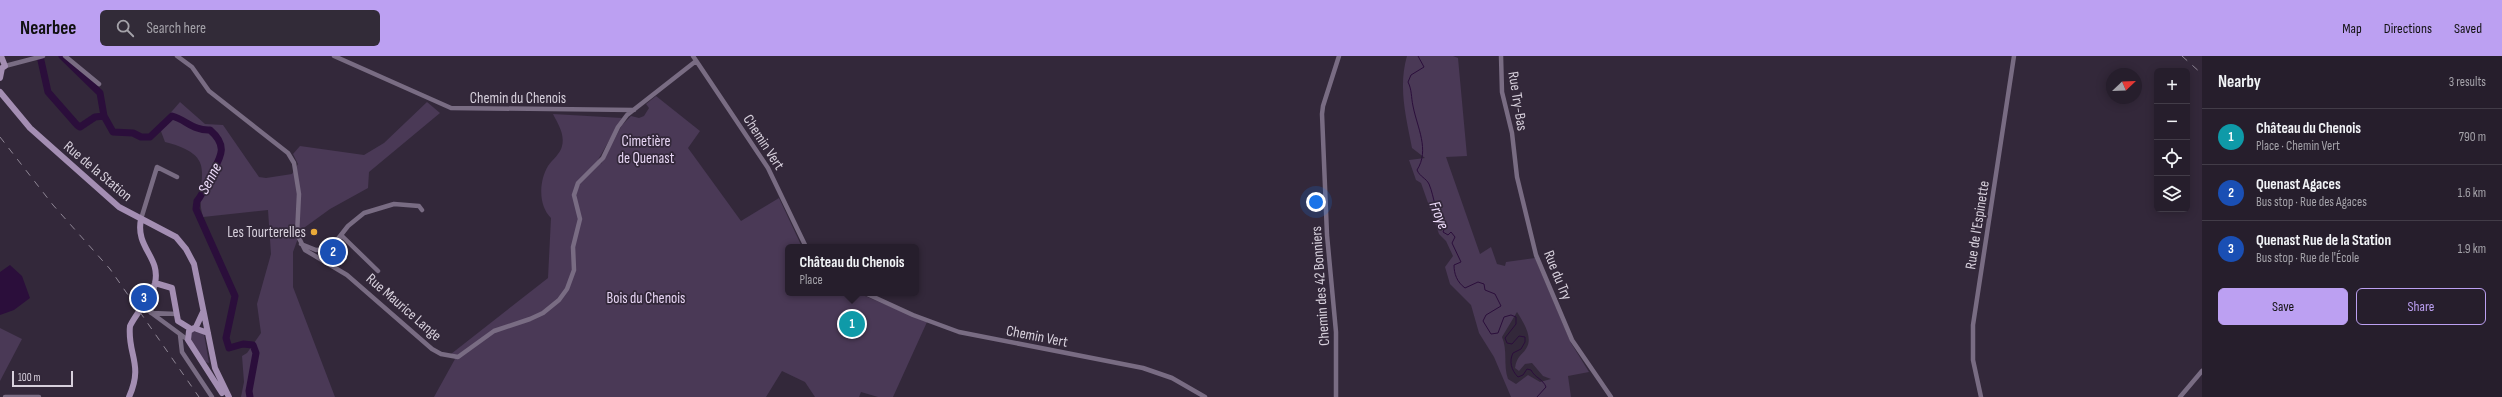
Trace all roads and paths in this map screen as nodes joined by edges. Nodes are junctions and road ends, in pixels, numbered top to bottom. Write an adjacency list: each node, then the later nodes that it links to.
1 (2, 56): 10 (street)
2 (41, 56): 10 (street)
3 (66, 56): 12 (street)
4 (177, 56): 20 (street)
5 (334, 56): 14 (street, Chemin du Chenois)
6 (1339, 56): 45 (street, Chemin des 42 Bonniers)
7 (1501, 56): 15 (street, Rue Try-Bas)
8 (2014, 56): 47 (street, Rue de l'Espinette)
9 (695, 58): 14 (street); 21 (street, Chemin Vert)
10 (2, 66): 11 (street)
11 (0, 78)
12 (99, 84)
13 (0, 92): 18 (street, Rue de la Station)
14 (634, 110): 23 (street, Rue Maurice Lange)
15 (1514, 150): 46 (street, Rue du Try)
16 (177, 177): 18 (street)
17 (422, 210): 19 (street)
18 (141, 219): 25 (street, Rue de la Station); 28 (street)
19 (341, 235): 22 (street); 24 (street)
20 (301, 244): 22 (street); 23 (street, Rue Maurice Lange)
21 (805, 244)
22 (330, 249): 23 (street)
23 (328, 262)
24 (378, 271)
25 (155, 283): 27 (street); 29 (street); 30 (street)
26 (871, 296): 44 (street, Chemin Vert)
27 (142, 306): 29 (street); 40 (street)
28 (203, 310): 31 (street); 32 (street)
29 (151, 313): 30 (street); 33 (street)
30 (176, 314): 31 (street)
31 (193, 328): 32 (street); 34 (street)
32 (208, 333): 36 (street)
33 (180, 335): 34 (street); 41 (street)
34 (188, 340): 35 (street)
35 (203, 364): 36 (street); 42 (street)
36 (215, 364): 43 (street)
37 (2202, 371): 48 (street)
38 (5, 397): 39 (street)
39 (39, 397)
40 (129, 397)
41 (212, 397)
42 (226, 397)
43 (229, 397)
44 (1205, 397)
45 (1336, 397)
46 (1611, 397)
47 (1981, 397)
48 (2180, 397)

